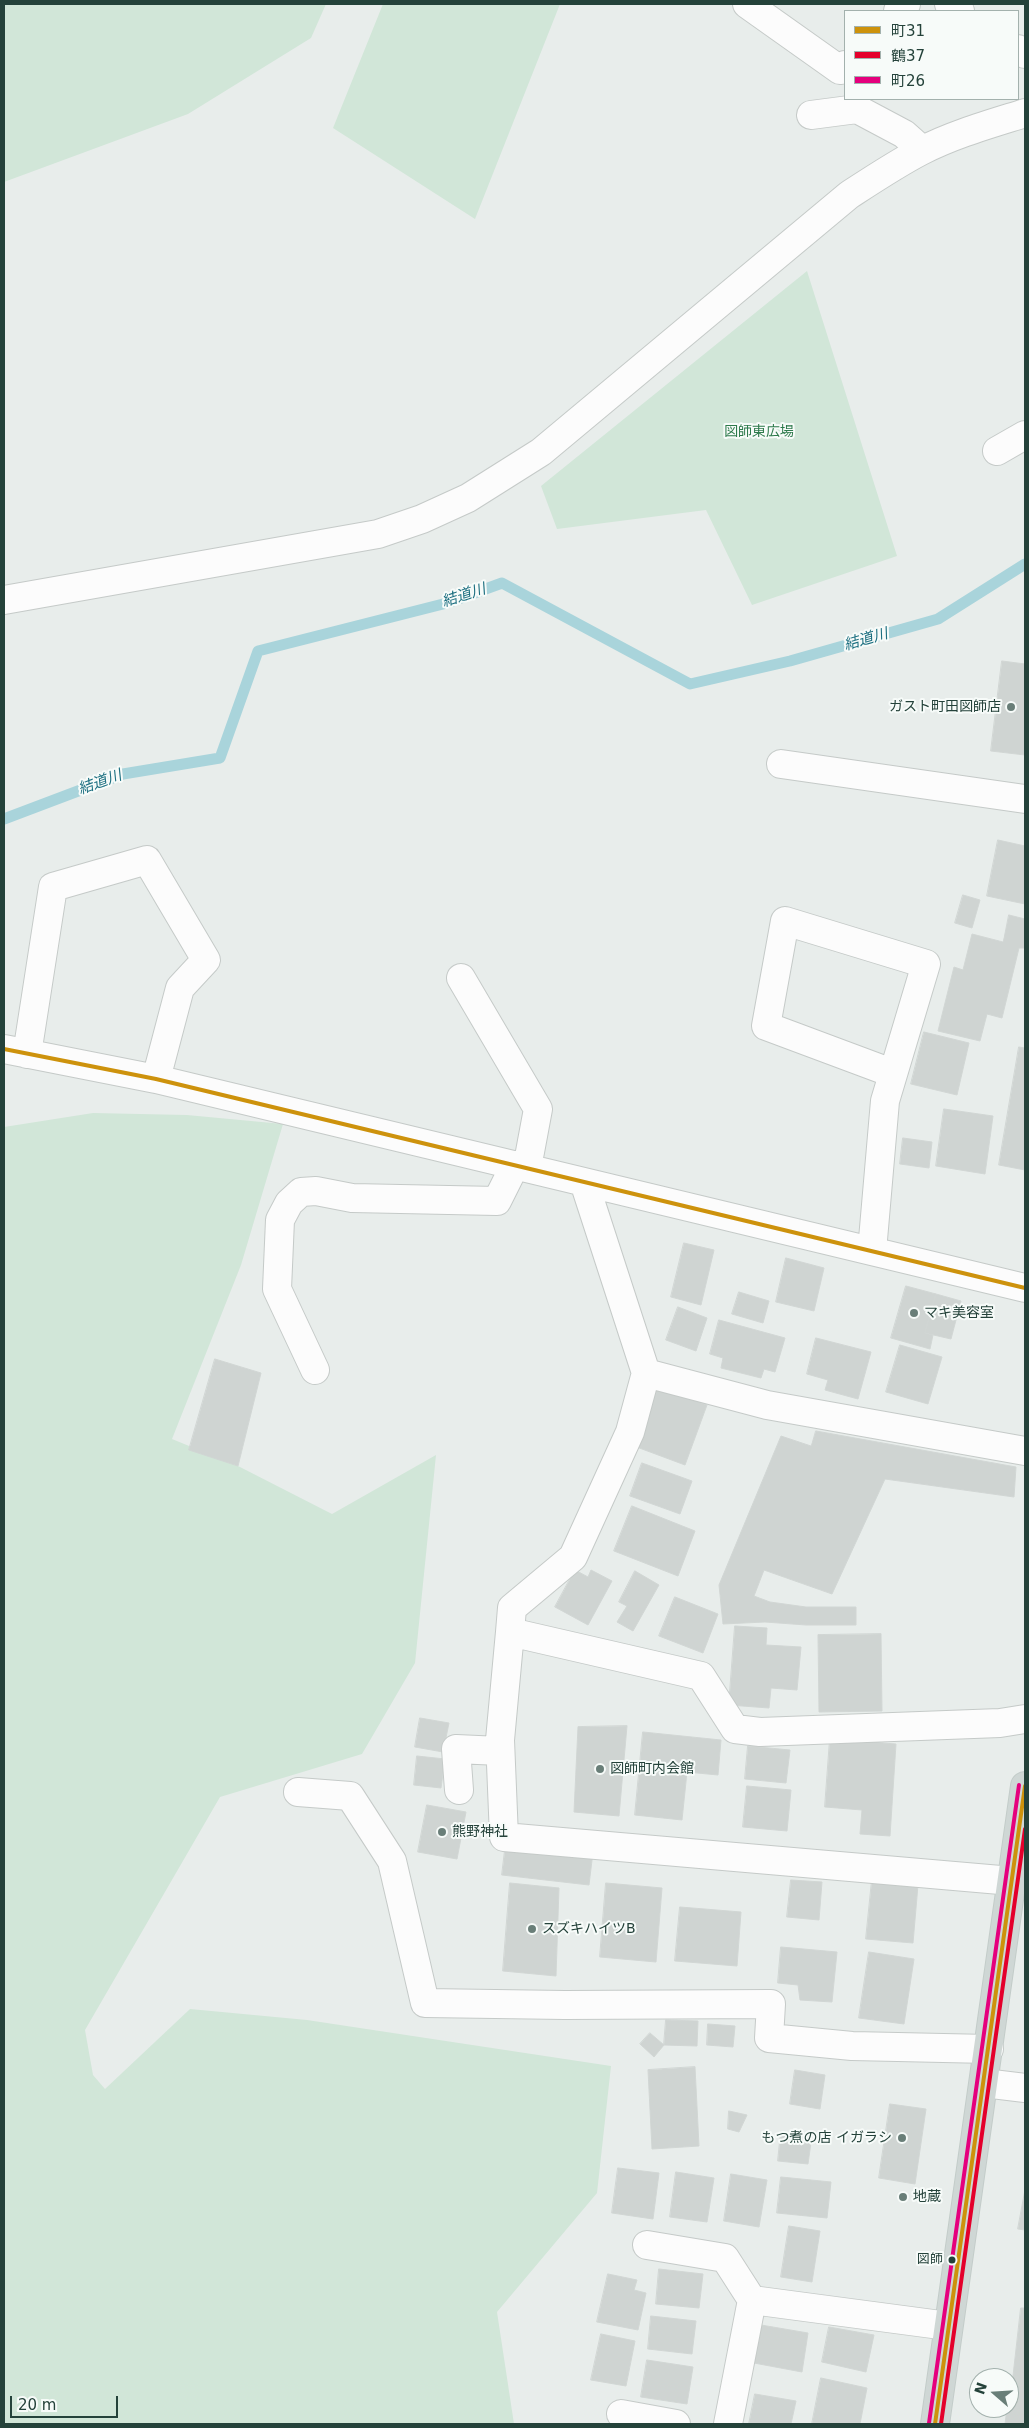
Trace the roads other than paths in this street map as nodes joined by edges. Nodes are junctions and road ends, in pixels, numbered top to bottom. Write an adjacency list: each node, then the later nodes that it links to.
1 (747, 4): 2 (street)
2 (844, 66)
3 (1025, 113): 5 (street)
4 (811, 115): 5 (street)
5 (922, 150): 8 (street)
6 (1025, 435): 7 (street)
7 (997, 451)
8 (4, 600)
9 (781, 764): 10 (street)
10 (1025, 798)
11 (461, 978): 15 (street)
12 (15, 1052): 14 (street); 14 (street)
13 (892, 1073): 13 (street); 17 (street)
14 (156, 1079): 15 (street)
15 (521, 1167): 16 (street); 19 (street)
16 (584, 1182): 17 (street); 20 (street)
17 (872, 1251): 18 (street)
18 (1025, 1288)
19 (315, 1370)
20 (646, 1373): 21 (street); 22 (street)
21 (1025, 1451)
22 (510, 1632): 23 (street); 24 (street)
23 (1025, 1719)
24 (500, 1751): 26 (street); 28 (street)
25 (1025, 1786): 28 (main road)
26 (459, 1790)
27 (298, 1792): 29 (street)
28 (1016, 1887): 29 (main road)
29 (989, 2049): 30 (main road)
30 (984, 2084): 31 (street); 34 (main road)
31 (1025, 2088)
32 (647, 2245): 33 (street)
33 (752, 2300): 34 (street); 37 (street)
34 (948, 2326): 38 (main road)
35 (620, 2414): 36 (street)
36 (676, 2424)
37 (728, 2424)
38 (934, 2424)

